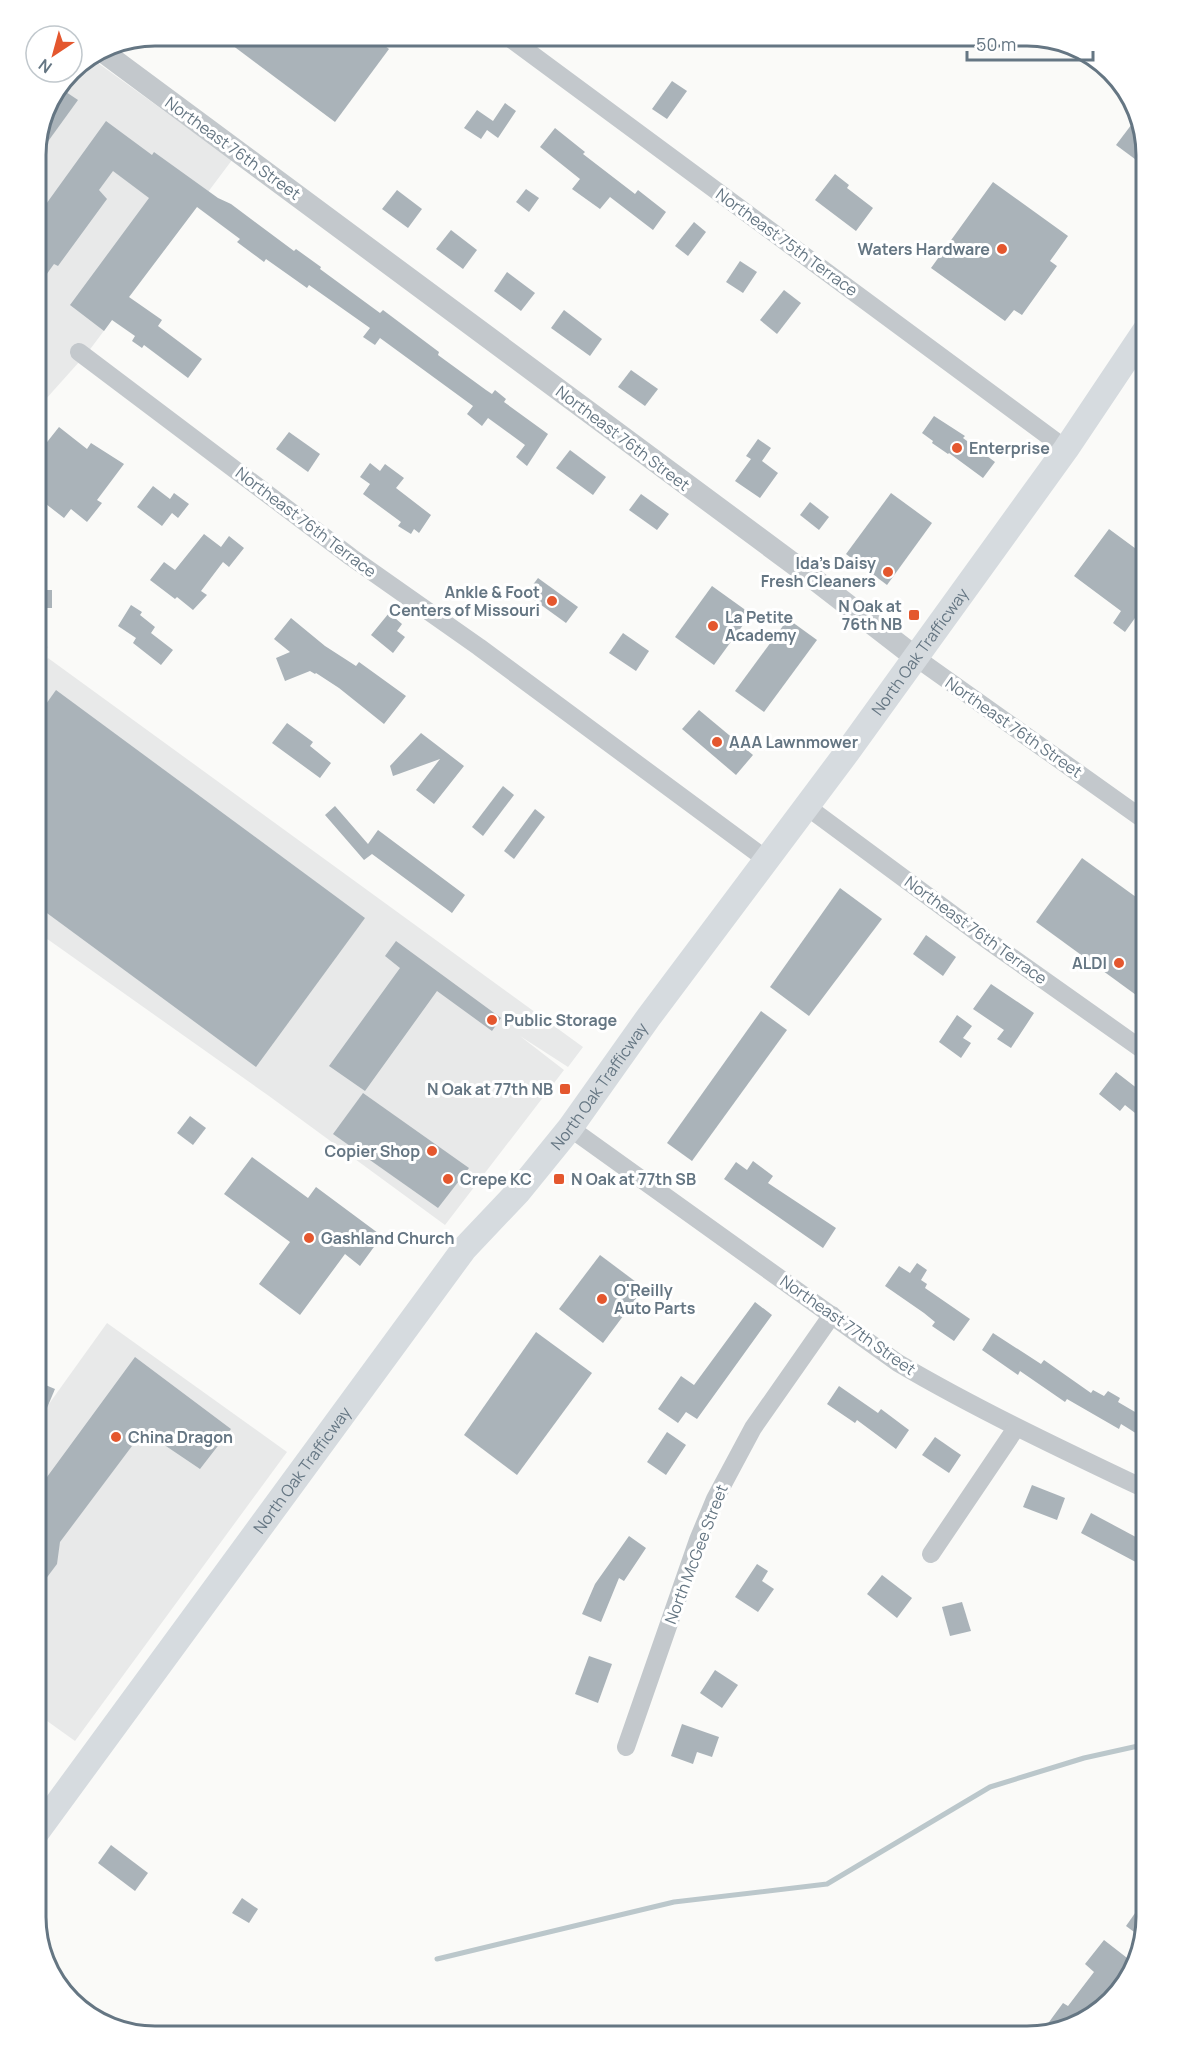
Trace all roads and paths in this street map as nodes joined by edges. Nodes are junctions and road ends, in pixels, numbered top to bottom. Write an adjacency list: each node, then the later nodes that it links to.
1 (522, 47): 5 (street, Northeast 75th Terrace)
2 (110, 57): 6 (street, Northeast 76th Street)
3 (1136, 344): 5 (main road, North Oak Trafficway)
4 (79, 352): 9 (street, Northeast 76th Terrace)
5 (1066, 449): 6 (main road, North Oak Trafficway)
6 (915, 657): 7 (main road, North Oak Trafficway); 8 (street, Northeast 76th Street)
7 (806, 806): 9 (main road, North Oak Trafficway); 10 (street, Northeast 76th Terrace)
8 (1136, 814)
9 (767, 860): 11 (main road, North Oak Trafficway)
10 (1136, 1045)
11 (570, 1128): 12 (street, Northeast 77th Street); 17 (main road, North Oak Trafficway)
12 (832, 1315): 13 (street, Northeast 77th Street); 16 (street, North McGee Street)
13 (1016, 1428): 14 (street, Northeast 77th Street); 15 (street)
14 (1136, 1485)
15 (931, 1554)
16 (626, 1747)
17 (46, 1819)

